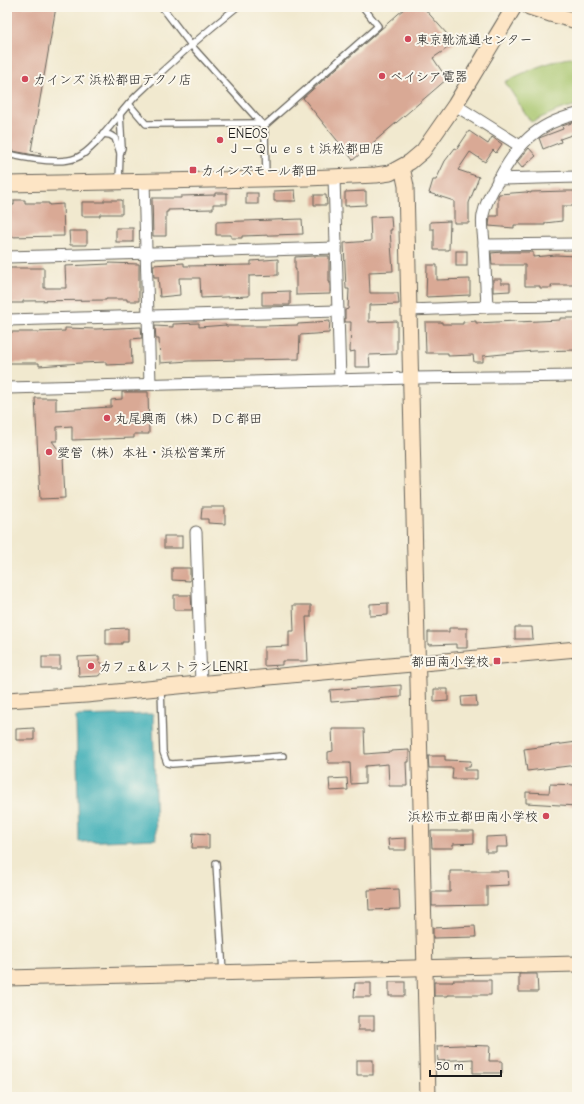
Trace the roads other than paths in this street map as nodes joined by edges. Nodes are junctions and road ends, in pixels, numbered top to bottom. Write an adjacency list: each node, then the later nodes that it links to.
1 (162, 7): 7 (lane)
2 (237, 7): 7 (lane)
3 (363, 7): 12 (lane)
4 (514, 7): 9 (street)
5 (529, 7): 6 (street)
6 (577, 21)
7 (191, 44): 8 (lane); 12 (lane)
8 (129, 104): 10 (lane); 12 (lane)
9 (455, 105): 14 (street); 17 (street)
10 (120, 114): 13 (lane); 16 (lane)
11 (577, 114): 14 (street)
12 (262, 125): 19 (lane)
13 (103, 134): 15 (lane); 16 (lane)
14 (520, 146): 21 (street)
15 (7, 154)
16 (120, 154): 23 (lane)
17 (402, 168): 18 (street); 32 (street)
18 (334, 177): 19 (street); 27 (street)
19 (266, 178): 22 (street)
20 (577, 178): 21 (street)
21 (498, 179): 26 (street)
22 (144, 181): 23 (street); 28 (street)
23 (119, 182): 24 (street)
24 (7, 184)
25 (577, 244): 26 (street)
26 (484, 246): 31 (street)
27 (336, 248): 28 (street); 33 (street)
28 (146, 254): 29 (street); 34 (street)
29 (7, 257)
30 (577, 306): 31 (street)
31 (487, 307): 32 (street)
32 (410, 310): 37 (street)
33 (337, 311): 34 (street); 38 (street)
34 (148, 316): 35 (street); 39 (street)
35 (7, 320)
36 (577, 376): 37 (street)
37 (412, 378): 38 (street); 43 (street)
38 (340, 380): 39 (street)
39 (150, 384): 40 (street)
40 (7, 388)
41 (196, 532): 44 (street)
42 (577, 649): 43 (street)
43 (417, 664): 44 (street); 50 (street)
44 (201, 684): 45 (street)
45 (161, 688): 46 (street); 47 (lane)
46 (7, 700)
47 (283, 756)
48 (216, 863): 51 (lane)
49 (577, 964): 50 (street)
50 (424, 968): 51 (street); 53 (street)
51 (223, 973): 52 (street)
52 (7, 978)
53 (428, 1097)

